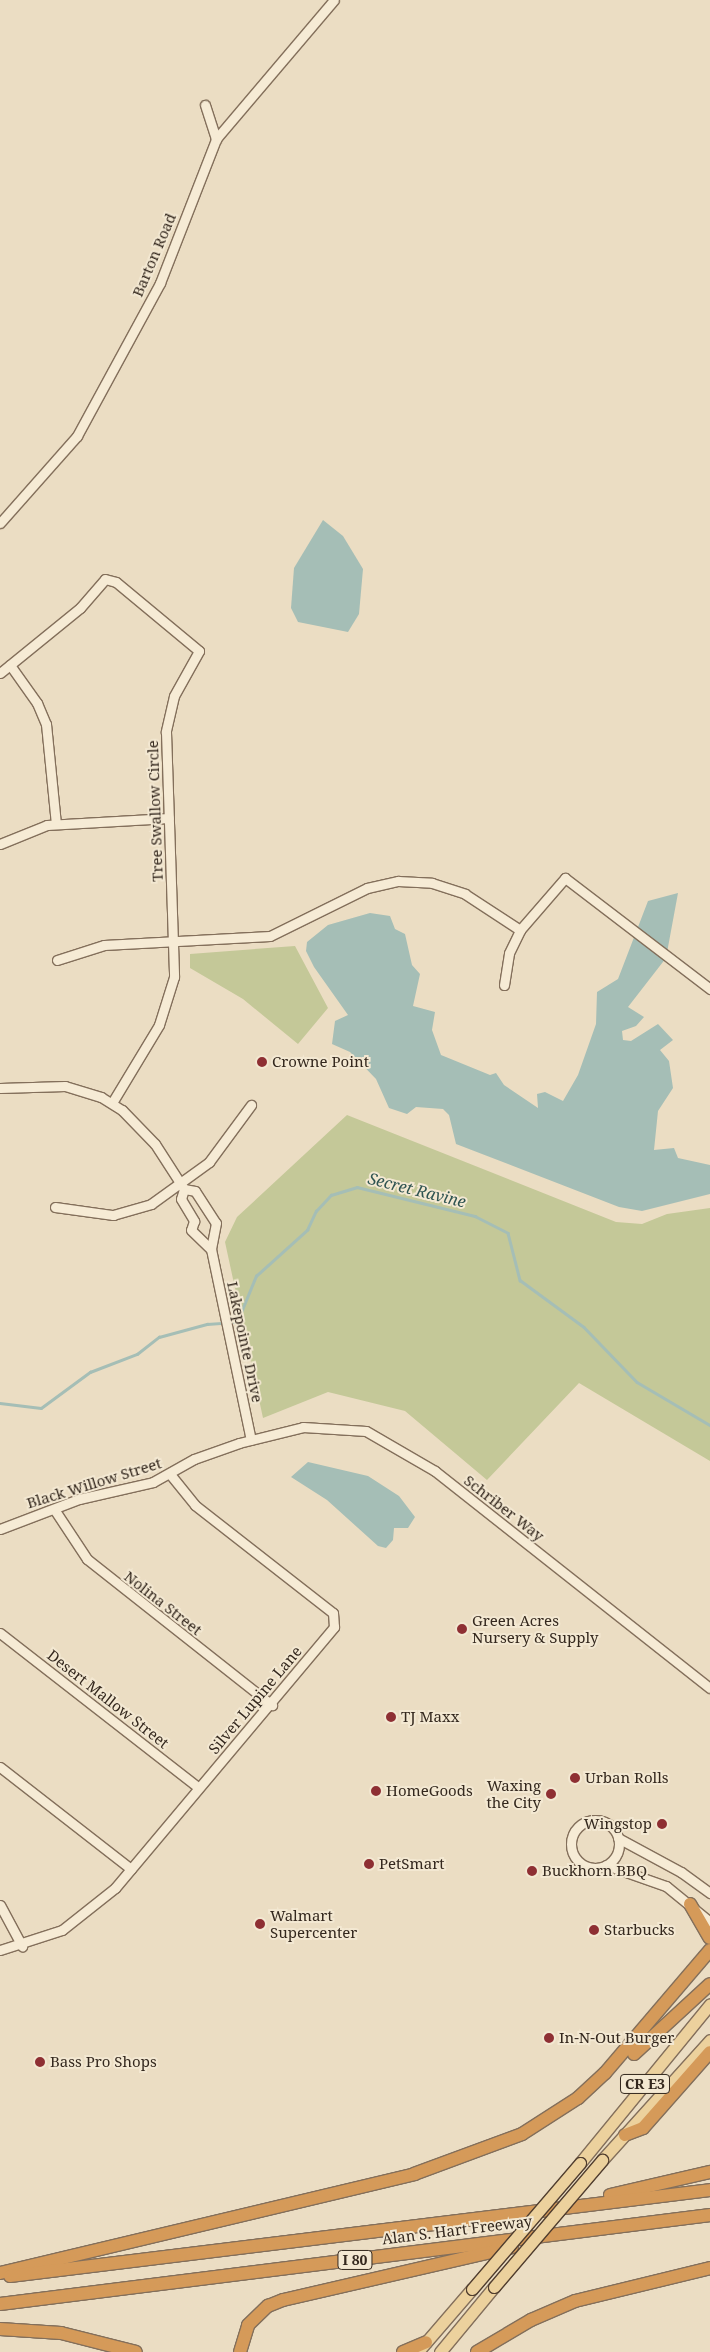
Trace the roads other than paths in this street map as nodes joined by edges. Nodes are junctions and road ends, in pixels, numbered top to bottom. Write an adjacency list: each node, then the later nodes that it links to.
1 (334, 0): 3 (street, Barton Road)
2 (205, 105): 3 (street)
3 (216, 139): 4 (street, Barton Road)
4 (0, 523)
5 (10, 665): 6 (street, Tree Swallow Circle); 7 (street, Tree Swallow Circle); 8 (street)
6 (0, 673)
7 (169, 818): 8 (street); 11 (street, Tree Swallow Circle)
8 (56, 824): 9 (street)
9 (0, 844)
10 (520, 930): 11 (street); 13 (street); 14 (street)
11 (175, 940): 12 (street); 16 (street, Tree Swallow Circle)
12 (57, 960)
13 (504, 985)
14 (710, 989)
15 (0, 1088): 16 (street, Lakepointe Drive)
16 (112, 1103): 18 (street, Lakepointe Drive)
17 (251, 1105): 18 (street)
18 (182, 1187): 19 (street); 20 (street, Lakepointe Drive); 21 (street, Lakepointe Drive)
19 (55, 1207)
20 (210, 1215): 21 (street); 22 (street, Lakepointe Drive)
21 (194, 1221): 22 (street, Lakepointe Drive)
22 (211, 1249): 23 (street, Lakepointe Drive)
23 (252, 1440): 24 (street, Black Willow Street); 28 (street, Schriber Way)
24 (170, 1474): 25 (street, Black Willow Street); 29 (street, Silver Lupine Lane)
25 (54, 1509): 26 (street, Black Willow Street); 29 (street, Nolina Street)
26 (0, 1529)
27 (0, 1632): 31 (street, Desert Mallow Street)
28 (708, 1683)
29 (272, 1705): 31 (street, Silver Lupine Lane)
30 (0, 1767): 34 (street)
31 (198, 1787): 34 (street, Silver Lupine Lane)
32 (618, 1838): 33 (street); 33 (street); 35 (street)
33 (606, 1865): 36 (street)
34 (131, 1869): 40 (street, Silver Lupine Lane)
35 (710, 1894)
36 (690, 1904): 38 (street); 39 (highway)
37 (0, 1905): 40 (street)
38 (710, 1922)
39 (710, 1938)
40 (22, 1946): 41 (street, Silver Lupine Lane)
41 (0, 1950)
42 (710, 1950): 47 (highway)
43 (710, 1984): 47 (highway)
44 (710, 2004): 59 (main road, CR E3, bridge)
45 (710, 2040): 48 (main road, CR E3)
46 (710, 2052): 48 (highway)
47 (578, 2098): 55 (highway)
48 (625, 2135): 63 (main road, CR E3, bridge)
49 (710, 2172): 51 (highway)
50 (710, 2190): 51 (highway, Alan S. Hart Freeway / I 80)
51 (540, 2210): 56 (highway, Alan S. Hart Freeway / I 80)
52 (710, 2215): 53 (highway, Alan S. Hart Freeway / I 80)
53 (551, 2235): 57 (highway, Alan S. Hart Freeway / I 80); 61 (highway)
54 (710, 2268): 64 (highway)
55 (0, 2273)
56 (0, 2278)
57 (0, 2304)
58 (0, 2329): 60 (highway)
59 (422, 2347): 62 (highway)
60 (136, 2352)
61 (240, 2352)
62 (403, 2352)
63 (440, 2352)
64 (477, 2352)

